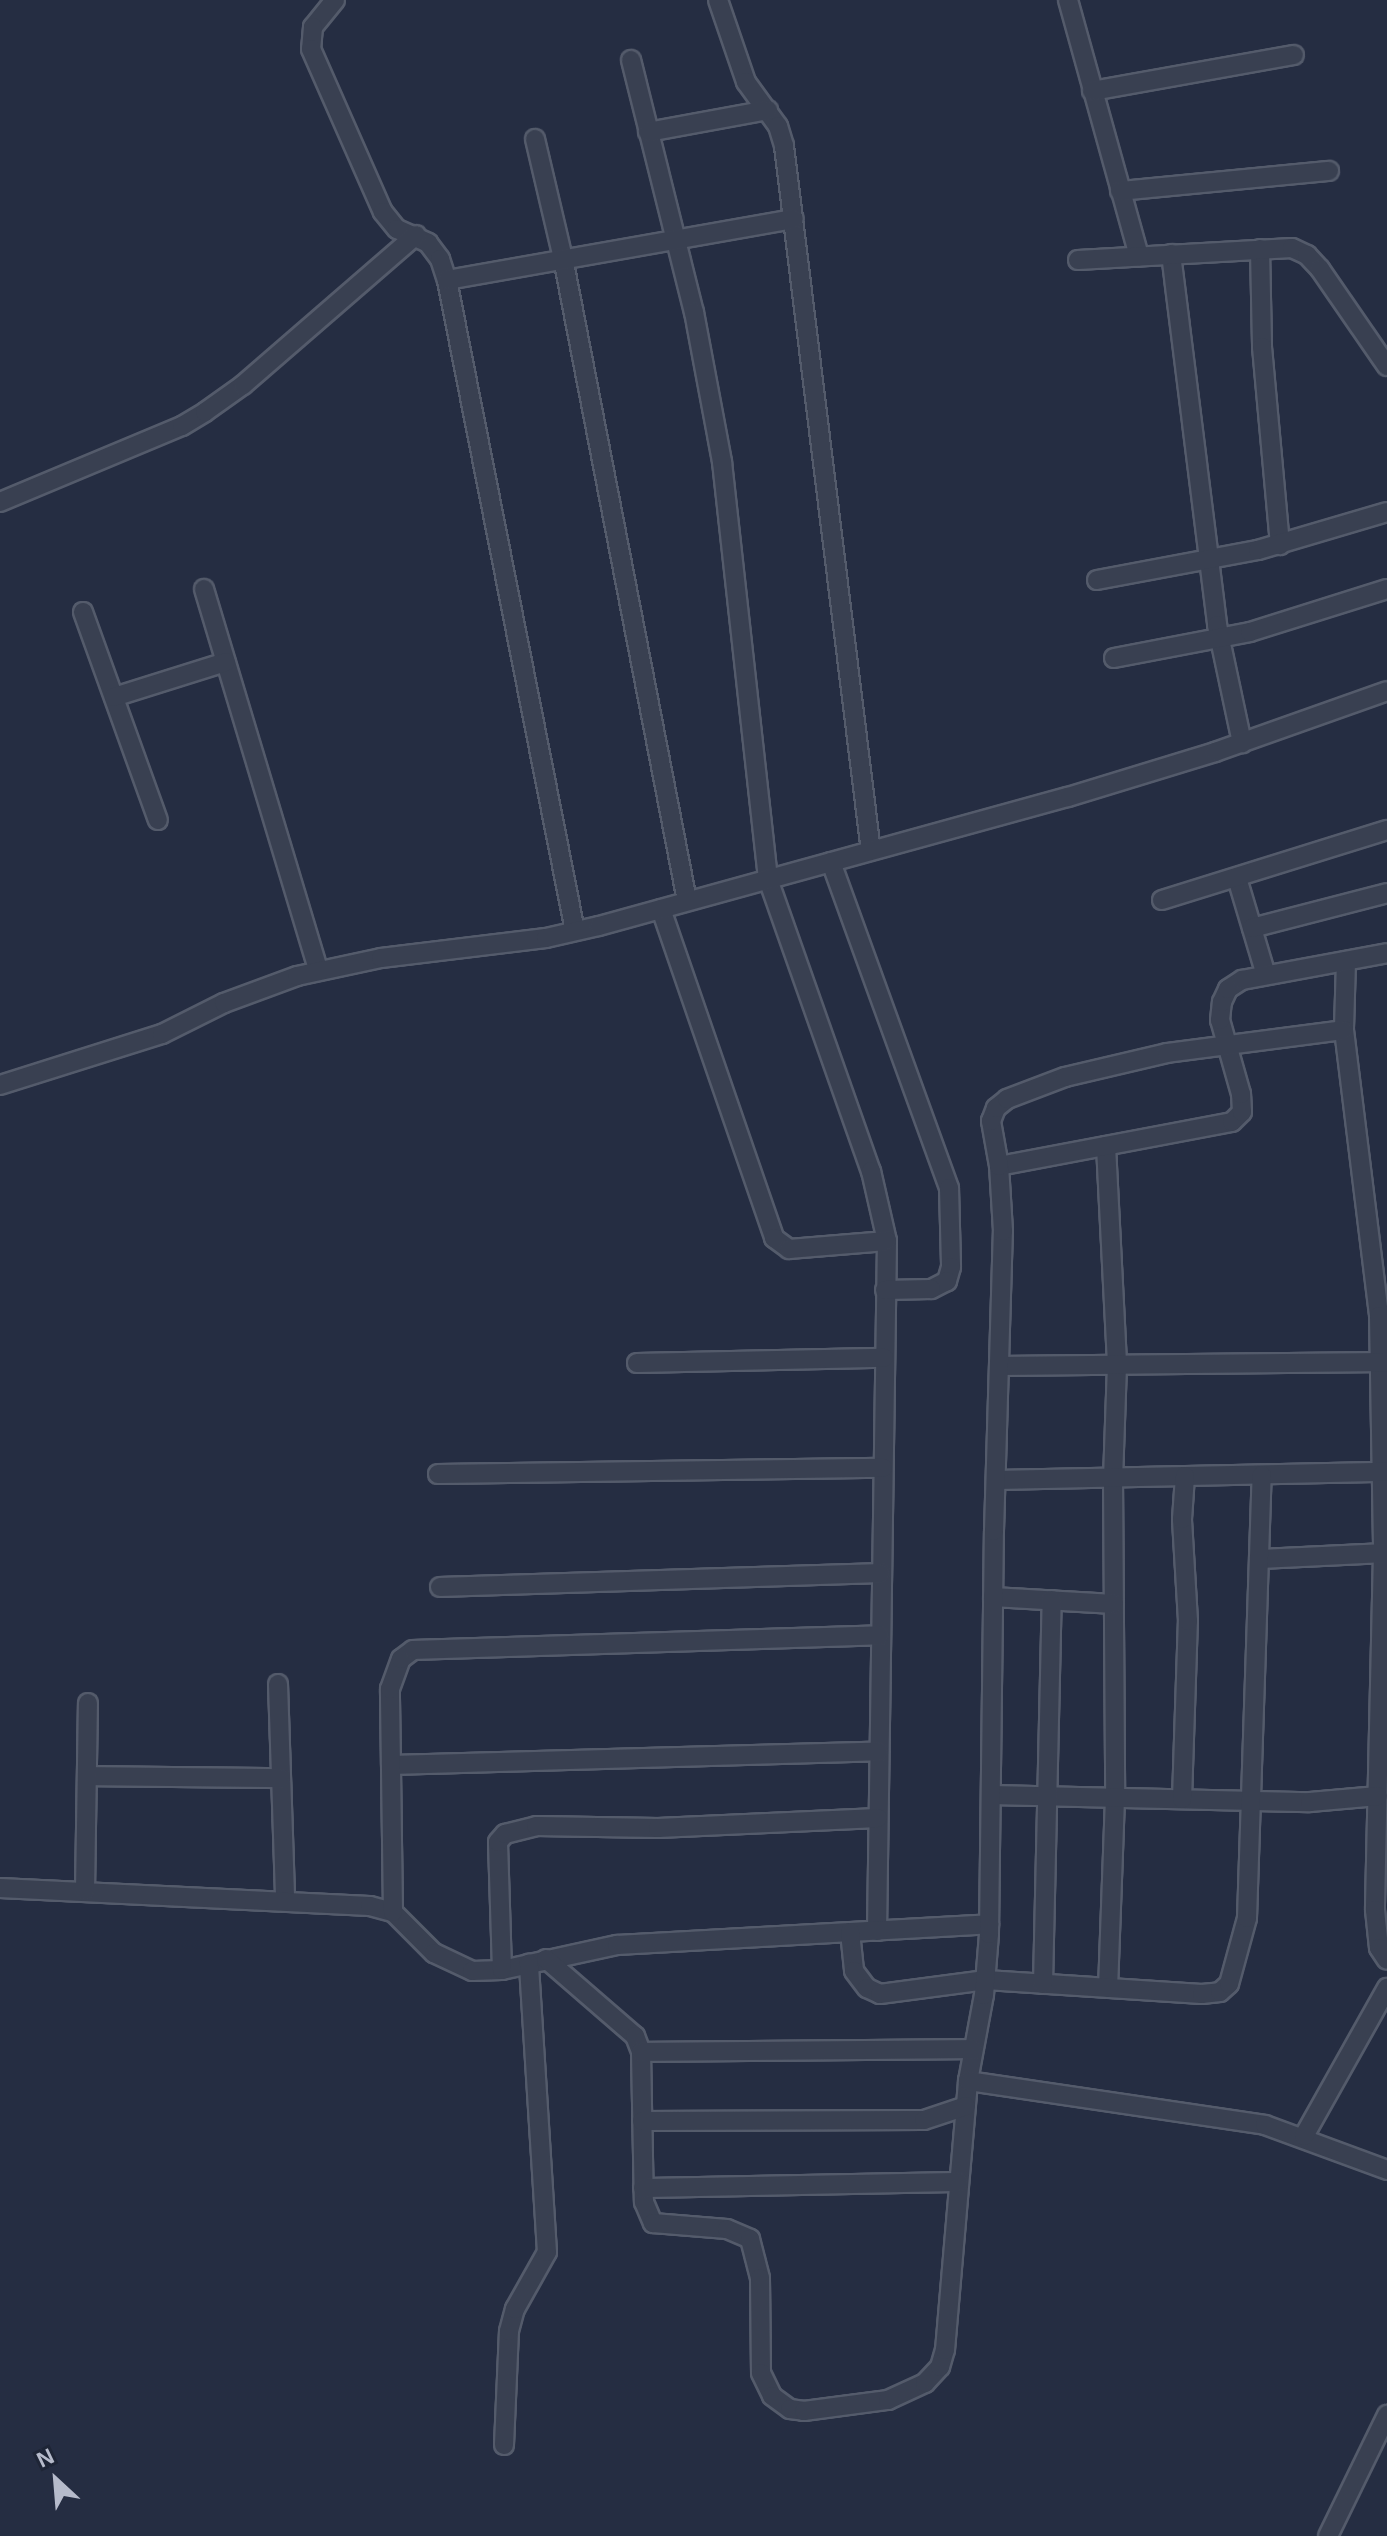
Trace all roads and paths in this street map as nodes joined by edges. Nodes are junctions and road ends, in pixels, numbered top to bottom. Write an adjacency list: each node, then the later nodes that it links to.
1 (335, 0): 13 (street)
2 (718, 0): 7 (street)
3 (1068, 0): 6 (street)
4 (1294, 55): 6 (street)
5 (631, 60): 8 (street)
6 (1092, 91): 11 (street)
7 (768, 110): 8 (street); 12 (street)
8 (648, 132): 14 (street)
9 (535, 139): 18 (street)
10 (1329, 171): 11 (street)
11 (1120, 191): 17 (street)
12 (794, 219): 14 (street); 38 (street)
13 (416, 235): 20 (street); 22 (street)
14 (674, 238): 18 (street); 41 (street)
15 (1260, 249): 16 (street); 21 (street); 24 (street)
16 (1171, 254): 17 (street); 25 (street)
17 (1139, 256): 19 (street)
18 (563, 258): 20 (street); 44 (street)
19 (1078, 260)
20 (447, 280): 47 (street)
21 (1387, 366)
22 (0, 502)
23 (1387, 512): 24 (street)
24 (1280, 545): 25 (street)
25 (1209, 561): 26 (street); 30 (street)
26 (1097, 580)
27 (204, 589): 32 (street)
28 (1387, 589): 30 (street)
29 (83, 612): 34 (street)
30 (1220, 640): 31 (street); 35 (street)
31 (1114, 658)
32 (226, 662): 34 (street); 50 (street)
33 (1387, 691): 35 (street)
34 (114, 697): 36 (street)
35 (1242, 743): 38 (street)
36 (158, 820)
37 (1387, 830): 40 (street)
38 (871, 851): 39 (street)
39 (831, 862): 41 (street); 58 (street)
40 (1237, 878): 43 (street); 46 (street)
41 (768, 879): 44 (street); 57 (street)
42 (1387, 893): 46 (street)
43 (1162, 900)
44 (687, 901): 45 (street)
45 (661, 909): 47 (street); 57 (street)
46 (1252, 928): 51 (street)
47 (575, 931): 50 (street)
48 (1387, 953): 49 (street)
49 (1346, 961): 51 (street); 52 (street)
50 (318, 970): 54 (street)
51 (1266, 975): 53 (street)
52 (1344, 1030): 53 (street); 60 (street)
53 (1226, 1045): 55 (street); 56 (street)
54 (0, 1085)
55 (1106, 1146): 56 (street); 62 (street)
56 (999, 1166): 63 (street)
57 (887, 1241): 58 (street)
58 (885, 1290): 59 (street)
59 (884, 1358): 61 (street); 64 (street)
60 (1383, 1362): 62 (street); 65 (street)
61 (637, 1363)
62 (1117, 1365): 63 (street); 69 (street)
63 (999, 1366): 70 (street)
64 (883, 1468): 66 (street); 73 (street)
65 (1385, 1472): 67 (street); 71 (street)
66 (438, 1474)
67 (1262, 1475): 68 (street); 72 (street)
68 (1185, 1476): 69 (street); 89 (street)
69 (1113, 1478): 70 (street); 77 (street)
70 (996, 1480): 75 (street)
71 (1385, 1553): 72 (street); 87 (street)
72 (1259, 1559): 90 (street)
73 (881, 1573): 74 (street); 78 (street)
74 (440, 1587)
75 (993, 1597): 76 (street); 85 (street)
76 (1052, 1600): 77 (street); 86 (street)
77 (1114, 1604): 88 (street)
78 (880, 1635): 81 (street); 82 (street)
79 (278, 1684): 84 (street)
80 (88, 1703): 83 (street)
81 (879, 1751): 82 (street); 91 (street)
82 (391, 1765): 95 (street)
83 (87, 1776): 84 (street); 93 (street)
84 (281, 1778): 94 (street)
85 (991, 1795): 86 (street); 96 (street)
86 (1047, 1796): 88 (street); 103 (street)
87 (1378, 1796): 90 (street); 99 (street)
88 (1115, 1798): 89 (street); 104 (street)
89 (1182, 1799): 90 (street)
90 (1251, 1800): 104 (street)
91 (878, 1818): 97 (street); 101 (street)
92 (0, 1888): 93 (street)
93 (85, 1891): 94 (street)
94 (285, 1900): 95 (street)
95 (393, 1912): 101 (street)
96 (989, 1924): 97 (street); 102 (street)
97 (877, 1931): 98 (street)
98 (850, 1932): 100 (street); 102 (street)
99 (1387, 1960)
100 (537, 1961): 101 (street); 107 (street); 116 (street)
101 (502, 1970)
102 (986, 1980): 103 (street); 106 (street)
103 (1043, 1984): 104 (street)
104 (1108, 1988)
105 (1387, 1988): 111 (street)
106 (973, 2049): 107 (street); 108 (street)
107 (641, 2052): 110 (street)
108 (968, 2081): 109 (street); 111 (street)
109 (966, 2106): 110 (street); 113 (street)
110 (642, 2121): 114 (street)
111 (1304, 2136): 112 (street)
112 (1387, 2170)
113 (959, 2182): 114 (street); 114 (street)
114 (643, 2188)
115 (1387, 2415): 117 (street)
116 (504, 2445)
117 (1328, 2536)

